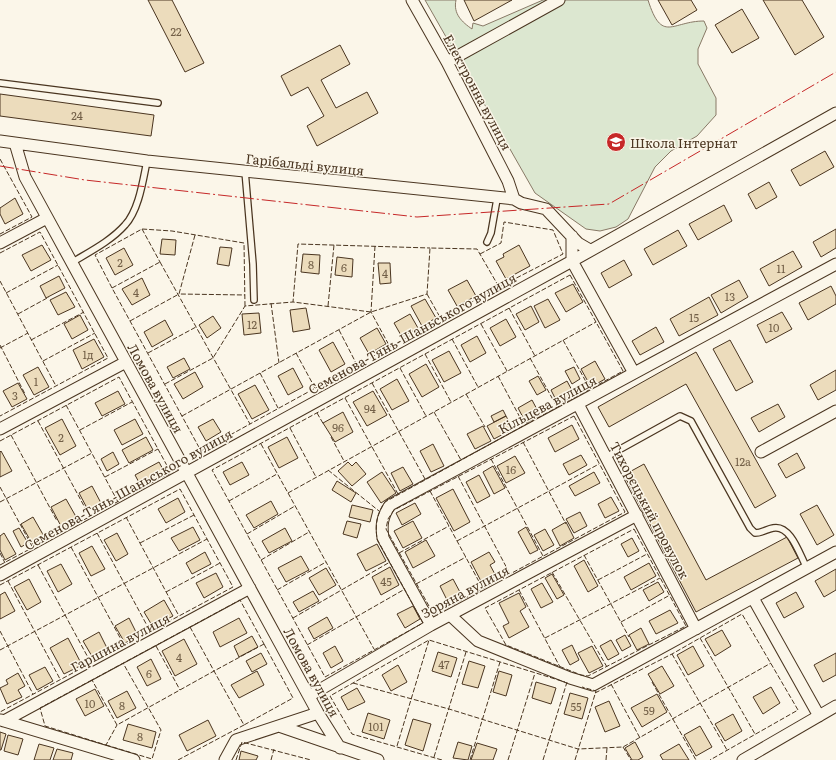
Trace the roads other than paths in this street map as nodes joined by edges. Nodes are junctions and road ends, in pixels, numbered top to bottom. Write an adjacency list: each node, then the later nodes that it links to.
1 (412, 0): 3 (street, Електронна вулиця)
2 (559, 0): 3 (street)
3 (447, 62): 12 (street, Електронна вулиця)
4 (0, 83): 5 (lane)
5 (158, 103)
6 (836, 113): 17 (street, Семенова-Тянь-Шаньського вулиця)
7 (0, 141): 8 (street, Гарібальді вулиця)
8 (15, 143): 9 (street, Гарібальді вулиця); 13 (street, Ломова вулиця)
9 (147, 161): 10 (street, Гарібальді вулиця); 19 (lane)
10 (246, 172): 11 (street, Гарібальді вулиця); 21 (lane)
11 (497, 199): 12 (street, Гарібальді вулиця); 15 (lane)
12 (514, 199): 14 (street, Гарібальді вулиця)
13 (47, 218): 16 (street); 19 (street, Ломова вулиця)
14 (572, 236): 17 (street, Гарібальді вулиця); 18 (street)
15 (487, 242)
16 (0, 243)
17 (590, 250): 18 (street, Семенова-Тянь-Шаньського вулиця)
18 (572, 261): 23 (street); 29 (street, Семенова-Тянь-Шаньського вулиця)
19 (71, 263): 22 (street, Ломова вулиця)
20 (836, 264): 23 (street, Кільцева вулиця)
21 (254, 300)
22 (126, 362): 26 (street); 29 (street, Ломова вулиця)
23 (634, 373): 24 (street, Кільцева вулиця)
24 (578, 404): 28 (street, Тихорєцький провулок); 37 (street, Кільцева вулиця)
25 (836, 411): 27 (street)
26 (0, 429)
27 (761, 452)
28 (606, 457): 30 (street, Тихорєцький провулок); 32 (lane)
29 (187, 473): 33 (street, Семенова-Тянь-Шаньського вулиця); 34 (street, Ломова вулиця)
30 (637, 515): 36 (street, Зоряна вулиця); 38 (street, Тихорєцький провулок)
31 (836, 552): 32 (street)
32 (807, 568): 35 (street)
33 (0, 575)
34 (250, 588): 39 (street, Ломова вулиця); 43 (street, Гаршина вулиця)
35 (753, 598): 38 (street); 42 (street)
36 (450, 615): 37 (street, Зоряна вулиця); 38 (street)
37 (432, 625): 39 (street, Зоряна вулиця)
38 (696, 629)
39 (309, 696): 41 (street, Ломова вулиця)
40 (836, 706): 42 (street)
41 (318, 713): 44 (street); 45 (street, Ломова вулиця)
42 (819, 716): 46 (street)
43 (2, 720): 47 (street)
44 (279, 726): 45 (street); 48 (street)
45 (340, 748): 49 (street)
46 (749, 758)
47 (134, 760)
48 (225, 760)
49 (378, 760)

